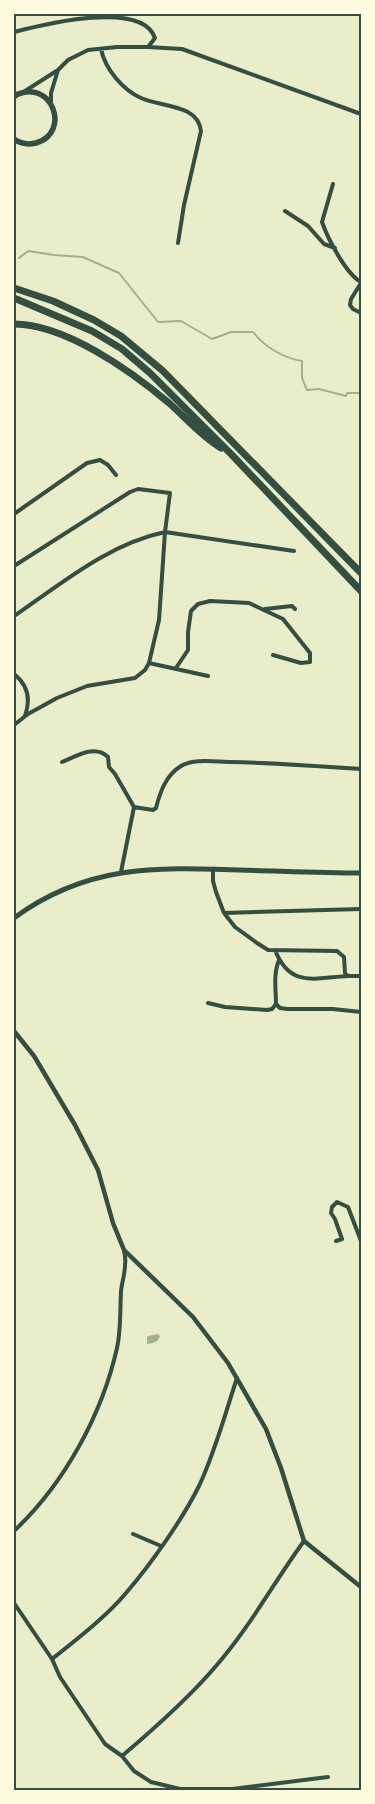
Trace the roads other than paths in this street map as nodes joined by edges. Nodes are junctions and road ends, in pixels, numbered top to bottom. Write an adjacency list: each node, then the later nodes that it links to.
1 (86, 15): 2 (street); 3 (street)
2 (14, 32)
3 (148, 46): 4 (street); 9 (street)
4 (101, 49): 5 (street); 15 (street)
5 (58, 70): 6 (street); 8 (street)
6 (24, 92): 7 (main road); 8 (main road)
7 (14, 96)
8 (50, 103): 11 (main road)
9 (361, 114)
10 (14, 140): 11 (main road)
11 (22, 144): 12 (main road)
12 (14, 146)
13 (333, 184): 16 (street)
14 (285, 211): 16 (street)
15 (178, 243)
16 (335, 248): 17 (street)
17 (361, 282): 20 (street)
18 (14, 288): 28 (highway)
19 (14, 298): 22 (highway)
20 (361, 313)
21 (14, 324): 22 (highway)
22 (232, 455): 29 (highway)
23 (116, 475): 24 (street)
24 (14, 514)
25 (165, 532): 26 (street); 27 (street); 32 (street); 34 (street)
26 (294, 551)
27 (14, 566)
28 (361, 573)
29 (361, 591)
30 (263, 609): 31 (street); 33 (street); 35 (street)
31 (295, 609)
32 (14, 616)
33 (273, 655)
34 (149, 663): 35 (street); 38 (street)
35 (176, 668): 37 (street)
36 (14, 674): 38 (street)
37 (208, 676)
38 (25, 717): 39 (street)
39 (14, 725)
40 (62, 762): 42 (street)
41 (361, 769): 42 (street)
42 (134, 807): 44 (street)
43 (213, 869): 44 (main road); 45 (main road); 47 (street)
44 (121, 872): 48 (main road)
45 (361, 873)
46 (361, 909): 47 (street)
47 (224, 913): 49 (street)
48 (14, 918)
49 (274, 950): 50 (street); 51 (street)
50 (279, 960): 51 (street); 54 (street)
51 (348, 976): 52 (street)
52 (361, 976)
53 (208, 1003): 54 (street)
54 (276, 1004): 55 (street)
55 (361, 1012)
56 (14, 1030): 59 (street)
57 (336, 1241): 58 (street)
58 (361, 1241)
59 (124, 1250): 60 (street); 61 (street)
60 (237, 1378): 63 (street); 64 (street)
61 (14, 1531)
62 (133, 1534): 64 (street)
63 (304, 1541): 65 (street); 68 (street)
64 (161, 1546): 67 (street)
65 (361, 1586)
66 (14, 1603): 67 (street)
67 (52, 1659): 68 (street)
68 (122, 1756): 69 (street)
69 (328, 1777)

